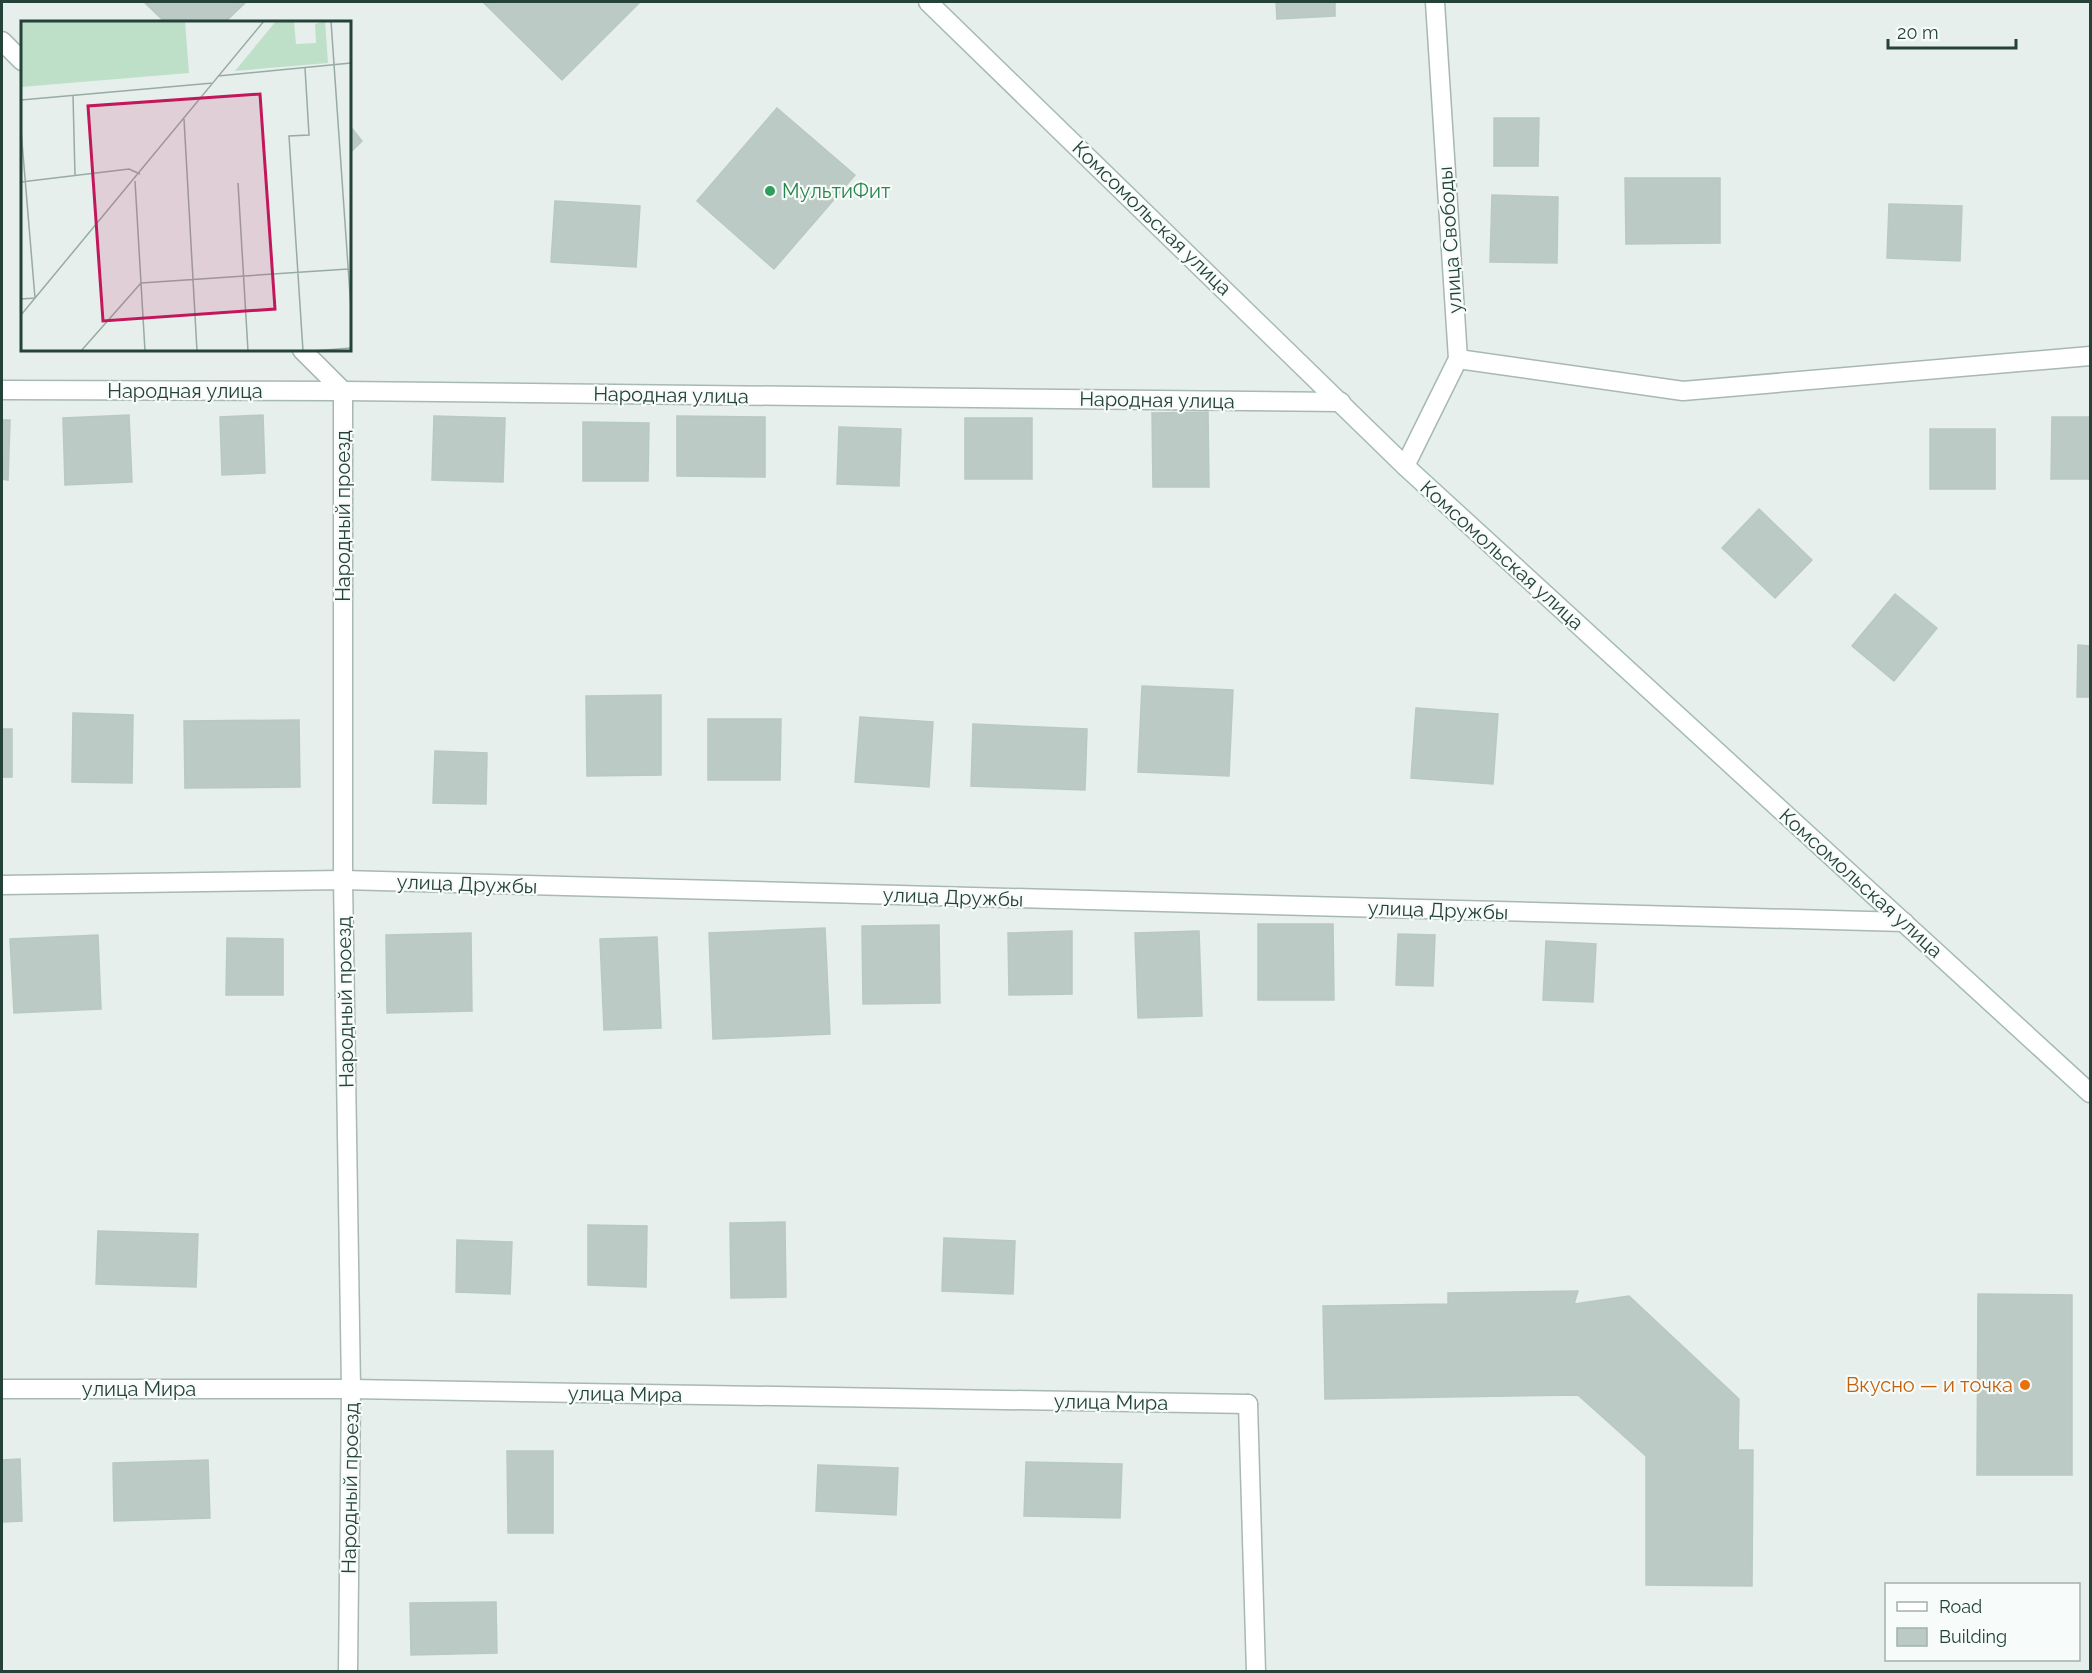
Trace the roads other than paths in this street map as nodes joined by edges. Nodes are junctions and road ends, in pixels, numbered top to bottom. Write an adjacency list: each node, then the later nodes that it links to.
1 (928, 2): 10 (street, Комсомольская улица)
2 (1435, 2): 7 (street, улица Свободы)
3 (2, 40): 4 (street)
4 (21, 60)
5 (303, 351): 9 (street)
6 (2091, 356): 7 (street)
7 (1458, 359): 11 (street)
8 (2, 390): 9 (street, Народная улица)
9 (343, 392): 10 (street, Народная улица); 12 (street, Народный проезд)
10 (1341, 402): 11 (street, Комсомольская улица)
11 (1405, 466): 14 (street, Комсомольская улица)
12 (343, 880): 13 (street, улица Дружбы); 14 (street, улица Дружбы); 17 (street, Народный проезд)
13 (2, 885)
14 (1904, 922): 15 (street, Комсомольская улица)
15 (2091, 1093)
16 (2, 1389): 17 (street, улица Мира)
17 (351, 1389): 18 (street, Народный проезд); 19 (street, улица Мира)
18 (348, 1671)
19 (1256, 1671)

